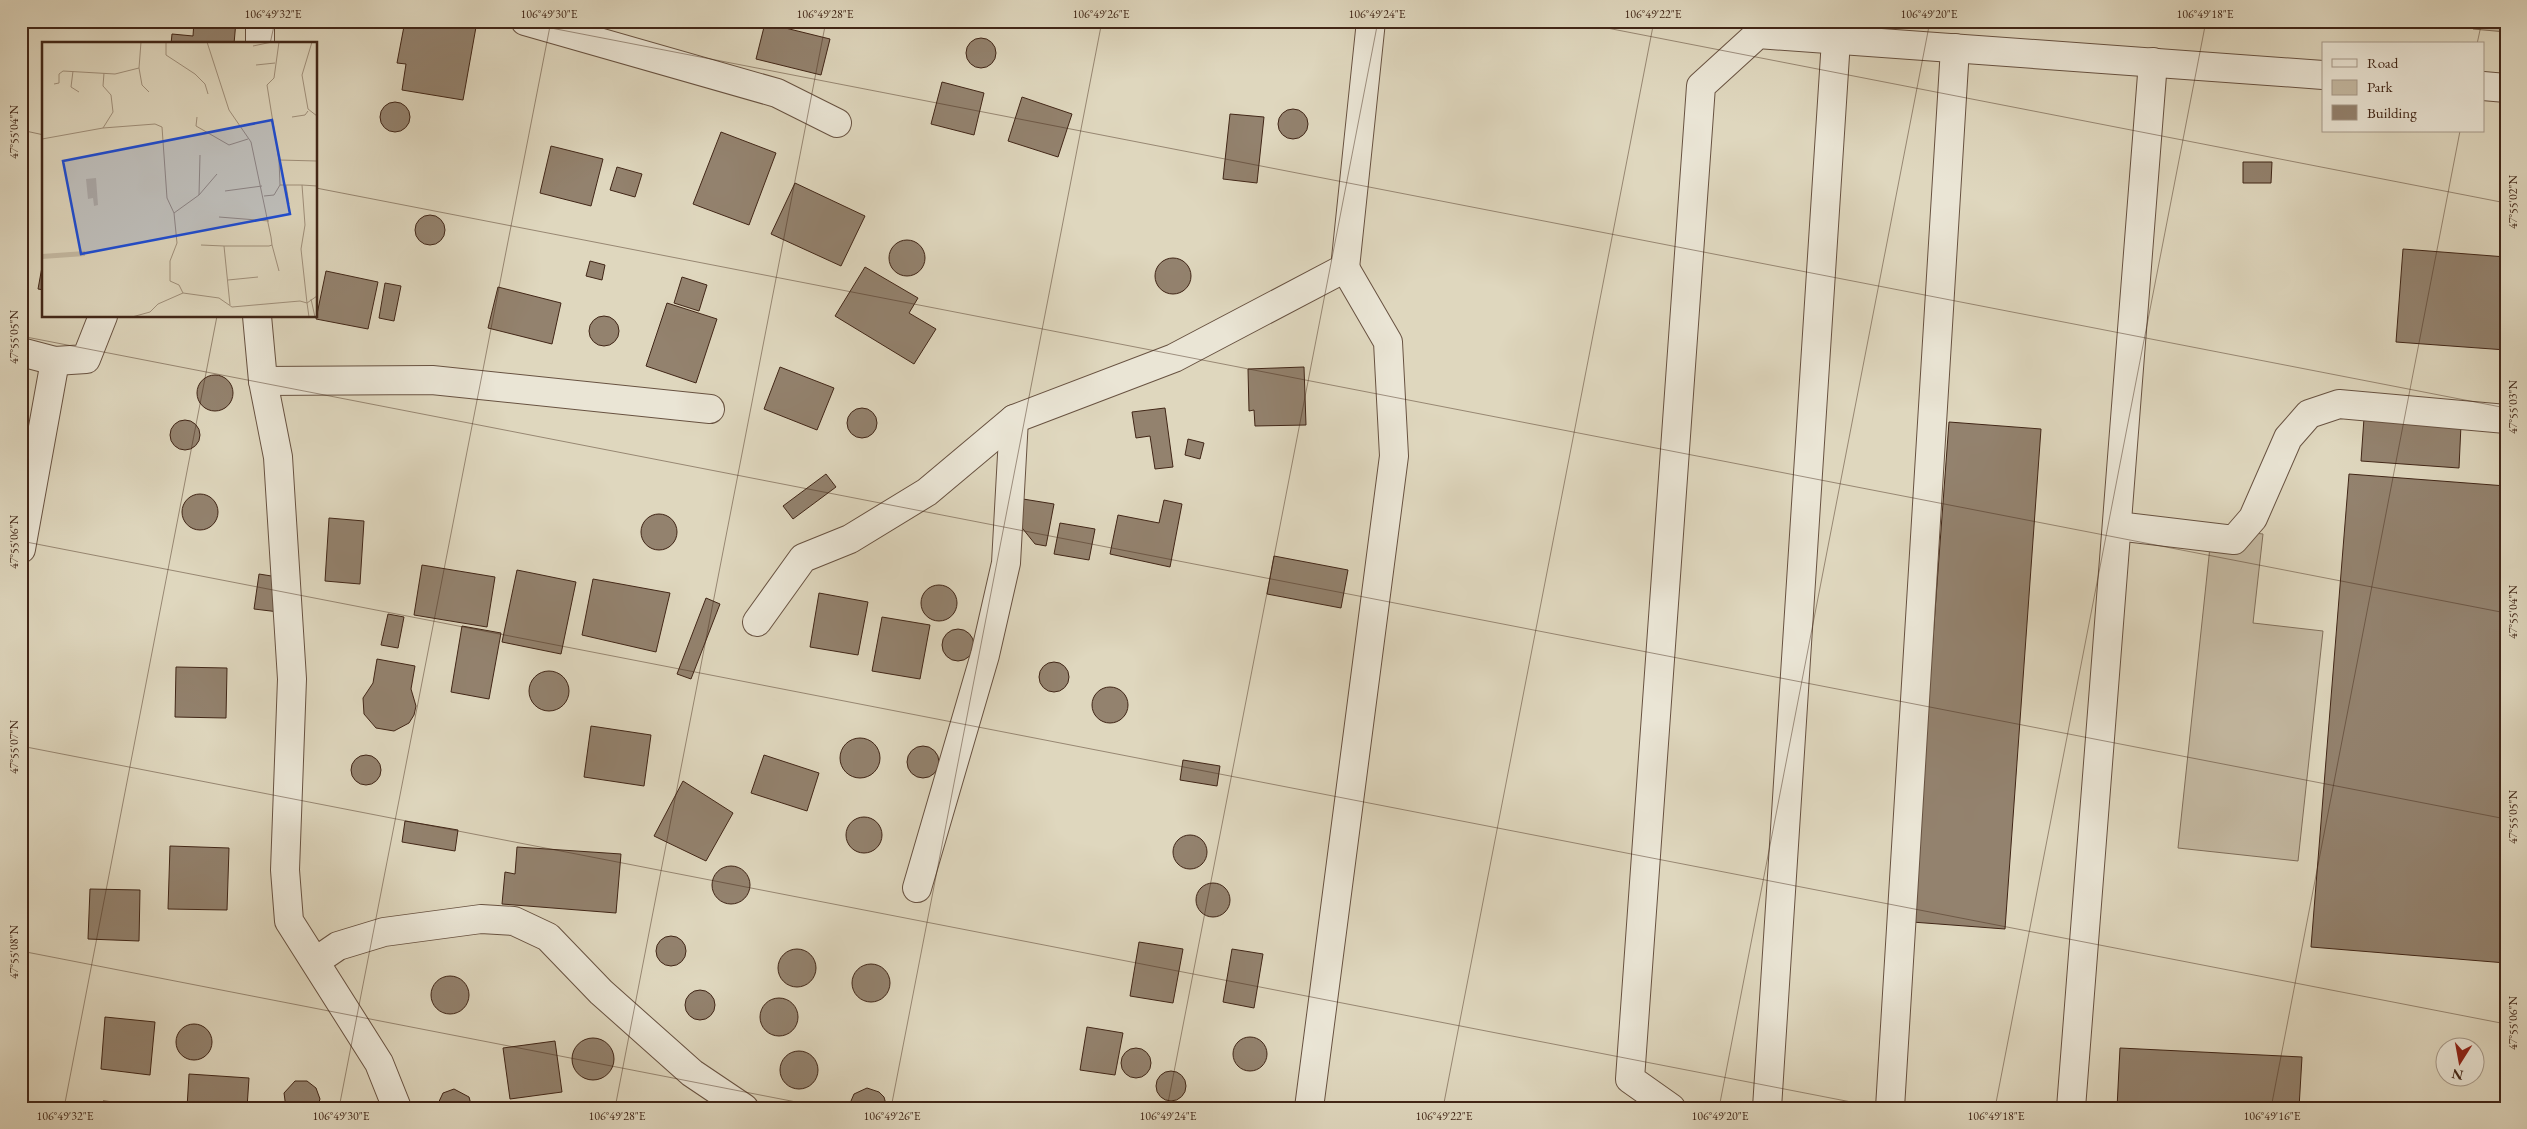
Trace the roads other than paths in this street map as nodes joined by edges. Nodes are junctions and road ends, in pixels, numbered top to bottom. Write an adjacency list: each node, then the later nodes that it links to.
1 (260, 21): 5 (street)
2 (525, 21): 11 (street)
3 (1371, 21): 12 (street)
4 (1836, 40): 6 (street); 29 (street); 30 (street)
5 (260, 42)
6 (1955, 48): 7 (street); 31 (street)
7 (2153, 62): 8 (street); 21 (street)
8 (2322, 75)
9 (2484, 86): 10 (street)
10 (2506, 88)
11 (837, 123)
12 (1345, 268): 19 (street); 28 (street)
13 (102, 318): 16 (street)
14 (257, 318): 17 (street)
15 (21, 352): 16 (street)
16 (56, 361): 22 (street)
17 (263, 382): 18 (street); 25 (street)
18 (710, 409)
19 (1014, 419): 23 (street); 24 (street)
20 (2506, 419): 21 (street)
21 (2117, 526): 32 (street)
22 (21, 549)
23 (757, 622)
24 (917, 888)
25 (316, 960): 26 (street); 27 (street)
26 (397, 1108)
27 (744, 1108)
28 (1309, 1108)
29 (1671, 1108)
30 (1766, 1108)
31 (1890, 1108)
32 (2071, 1108)

